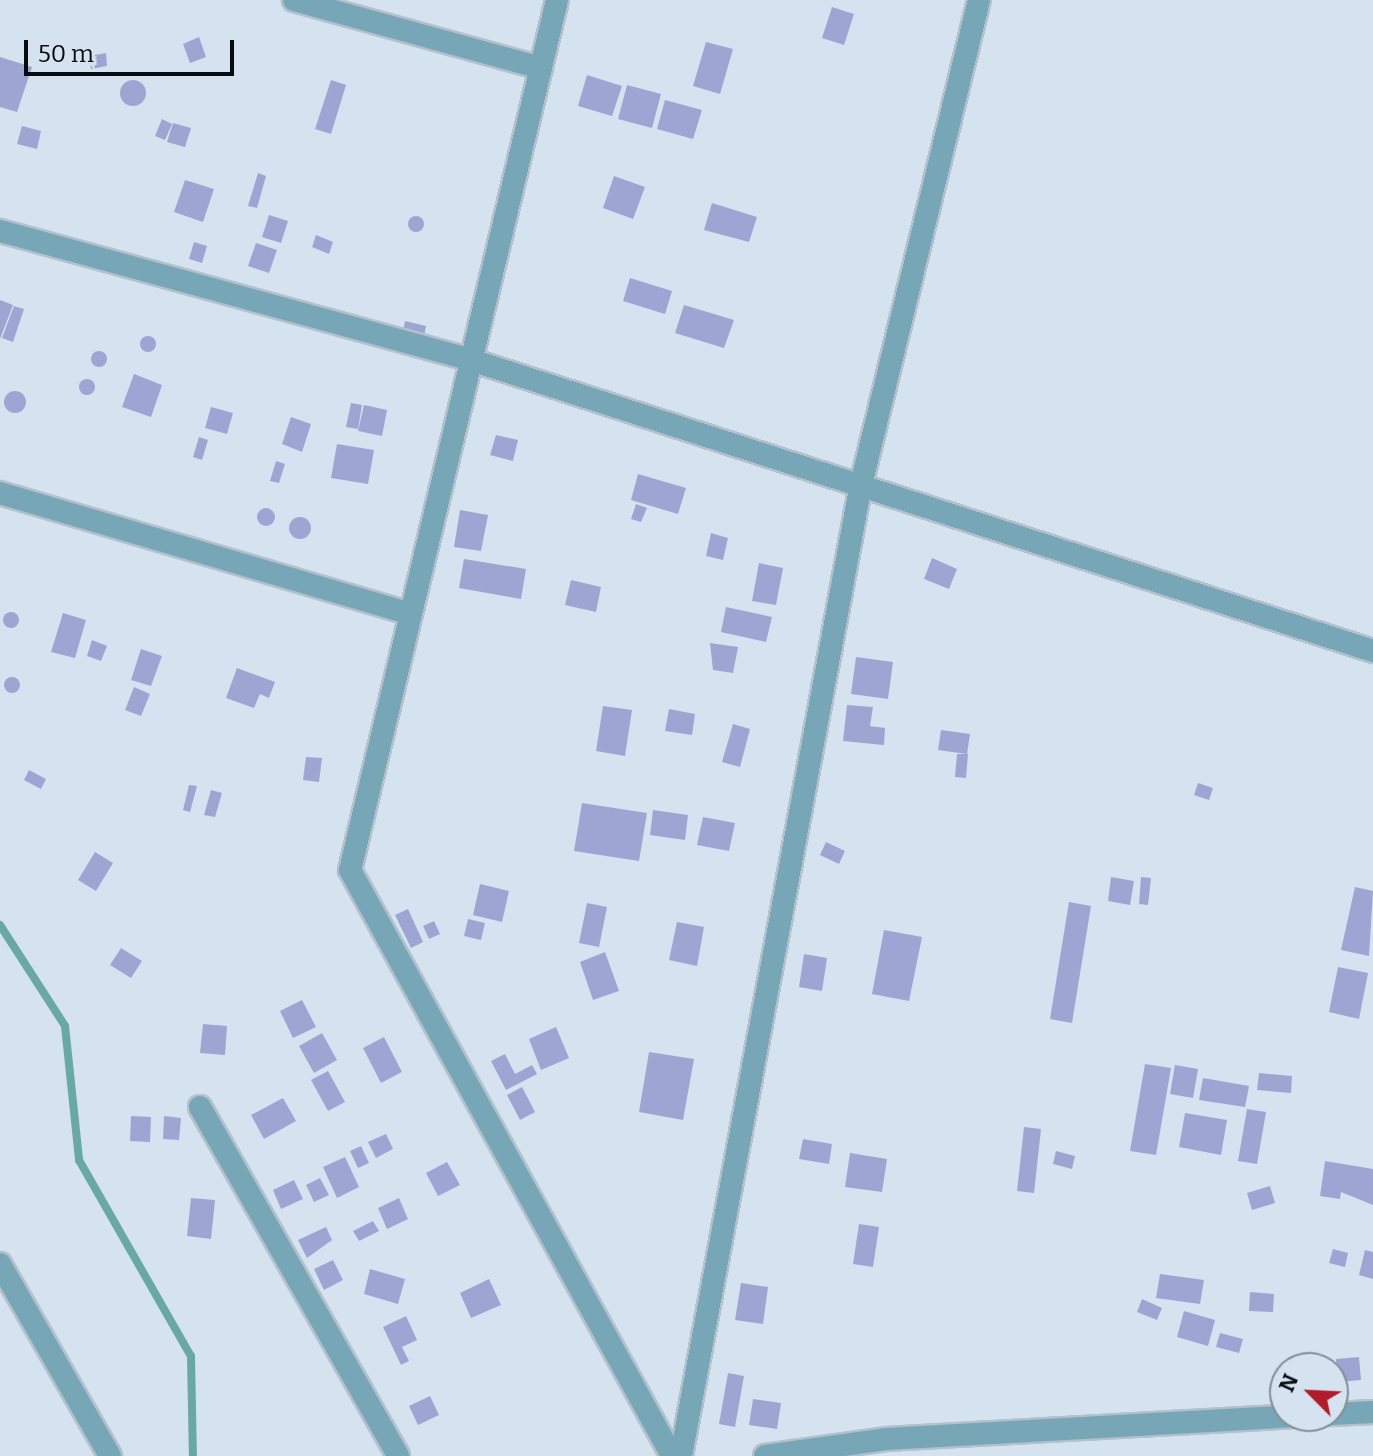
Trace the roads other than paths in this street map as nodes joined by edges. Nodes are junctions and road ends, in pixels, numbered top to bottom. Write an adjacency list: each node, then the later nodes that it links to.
1 (294, 0): 4 (street)
2 (557, 0): 4 (street)
3 (979, 0): 7 (street)
4 (541, 68): 6 (street)
5 (0, 231): 6 (street)
6 (471, 360): 7 (street); 9 (street)
7 (860, 489): 10 (street); 20 (street)
8 (0, 493): 9 (street)
9 (411, 614): 19 (street)
10 (1373, 651)
11 (200, 1107): 18 (street)
12 (0, 1264): 17 (street)
13 (1373, 1412): 14 (street)
14 (1349, 1413)
15 (1269, 1418): 16 (street)
16 (863, 1450): 21 (street)
17 (110, 1456)
18 (398, 1456)
19 (672, 1456)
20 (681, 1456)
21 (765, 1456)

